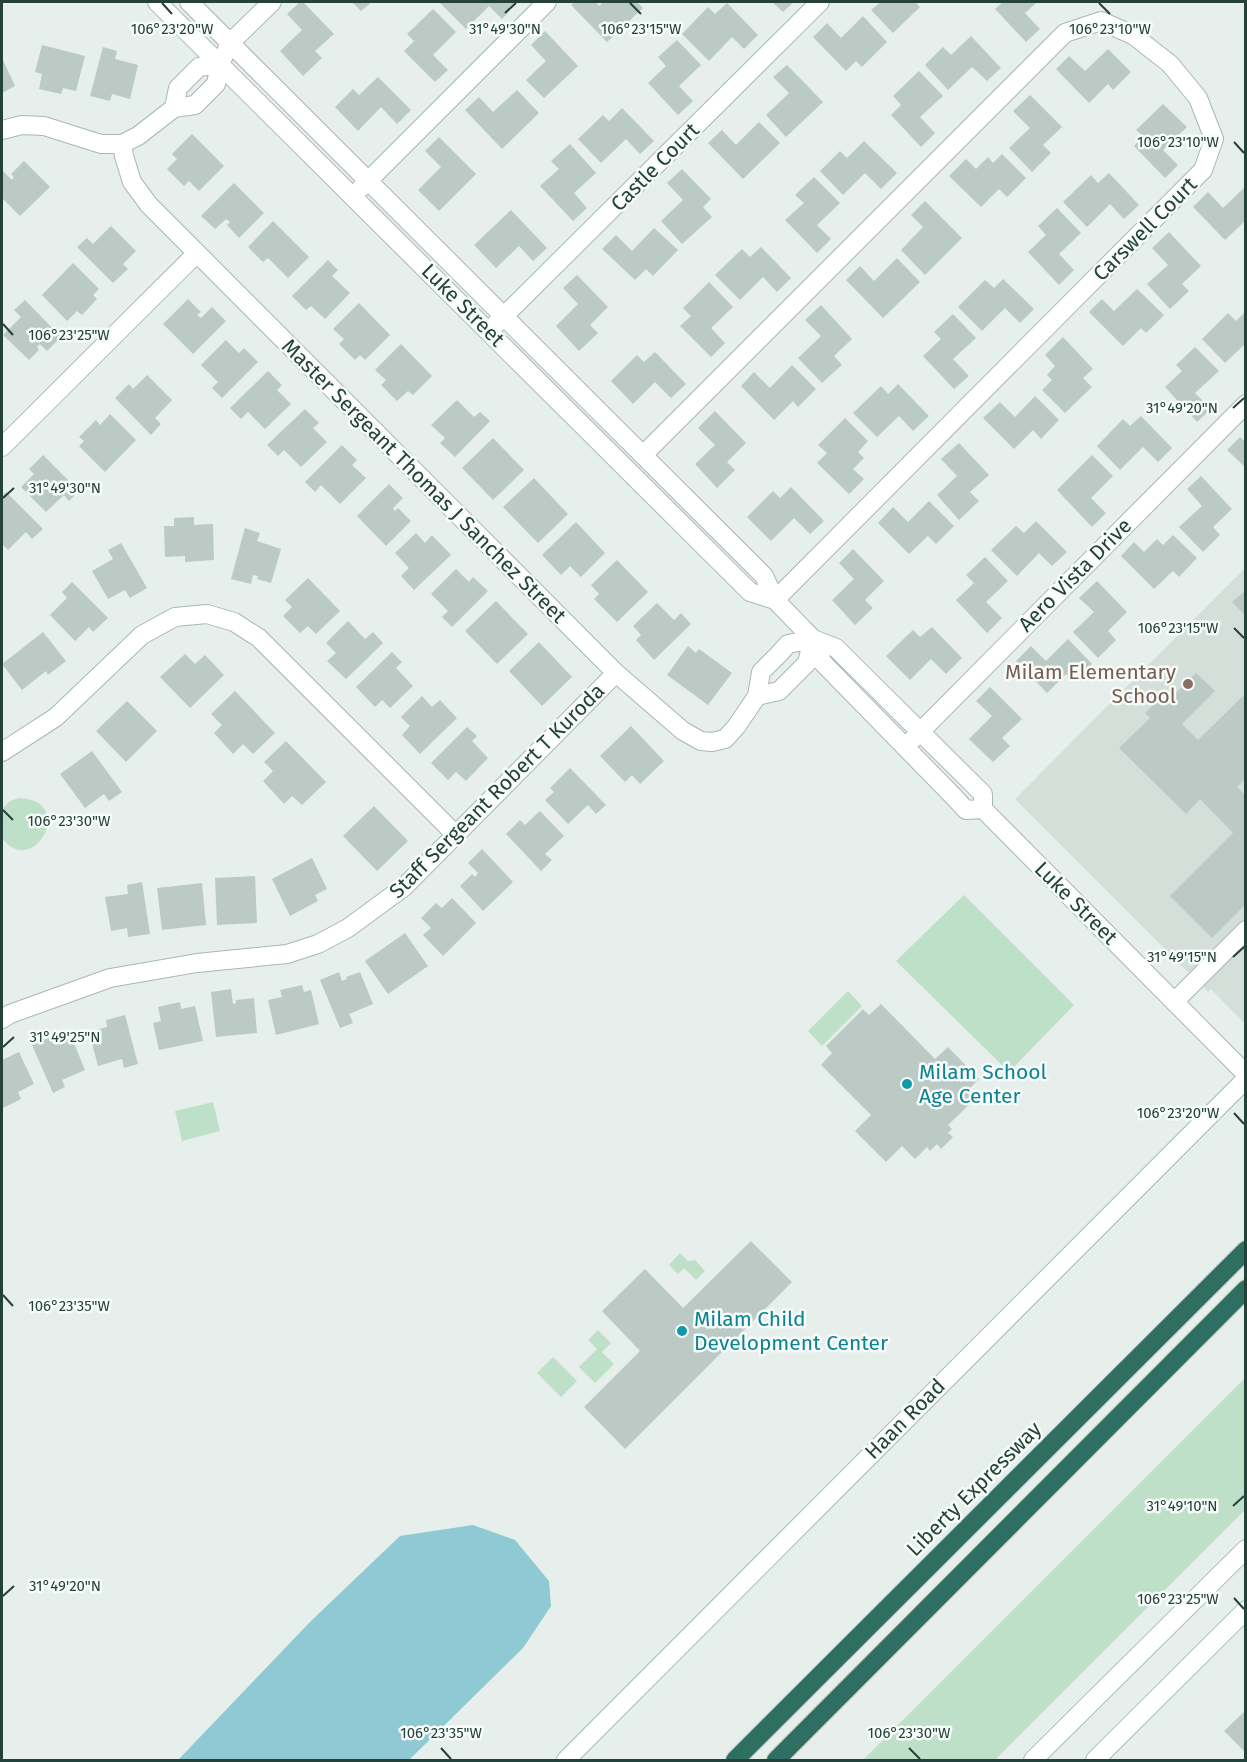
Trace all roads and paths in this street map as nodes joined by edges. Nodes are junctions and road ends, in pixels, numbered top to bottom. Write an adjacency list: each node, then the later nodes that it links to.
1 (157, 2): 7 (street, Luke Street)
2 (189, 2): 6 (street, Luke Street)
3 (272, 2): 6 (street)
4 (548, 2): 10 (street)
5 (820, 2): 13 (street, Castle Court)
6 (230, 43): 7 (street); 10 (street, Luke Street)
7 (220, 64): 9 (street); 11 (street, Luke Street)
8 (2, 130): 9 (street)
9 (123, 144): 12 (street, Master Sergeant Thomas J Sanchez Street)
10 (368, 181): 11 (street); 13 (street, Luke Street)
11 (354, 196): 14 (street, Luke Street)
12 (196, 253): 16 (street); 20 (street, Master Sergeant Thomas J Sanchez Street)
13 (504, 316): 14 (street, Castle Court); 17 (street, Luke Street)
14 (489, 331): 18 (street, Luke Street)
15 (1245, 404): 22 (street, Aero Vista Drive)
16 (2, 447)
17 (643, 456): 18 (street, Luke Street); 18 (street, Carswell Court)
18 (775, 600): 19 (street, Luke Street)
19 (813, 639): 21 (street); 21 (street, Master Sergeant Thomas J Sanchez Street); 22 (street, Luke Street); 23 (street, Luke Street)
20 (616, 673): 21 (street, Master Sergeant Thomas J Sanchez Street); 26 (street, Staff Sergeant Robert T Kuroda)
21 (757, 696)
22 (920, 732): 23 (street, Aero Vista Drive); 25 (street, Luke Street)
23 (905, 747): 25 (street, Luke Street)
24 (2, 752): 26 (street)
25 (983, 809): 28 (street, Luke Street)
26 (456, 836): 29 (street, Staff Sergeant Robert T Kuroda)
27 (1245, 930): 28 (street)
28 (1174, 1002): 30 (street, Luke Street)
29 (2, 1019)
30 (1245, 1074)
31 (1245, 1079): 36 (street, Haan Road)
32 (1245, 1250): 37 (highway, Liberty Expressway)
33 (1245, 1289): 38 (highway)
34 (1245, 1549): 39 (street)
35 (1245, 1610): 40 (street)
36 (566, 1761)
37 (735, 1761)
38 (776, 1761)
39 (1033, 1761)
40 (1095, 1761)

